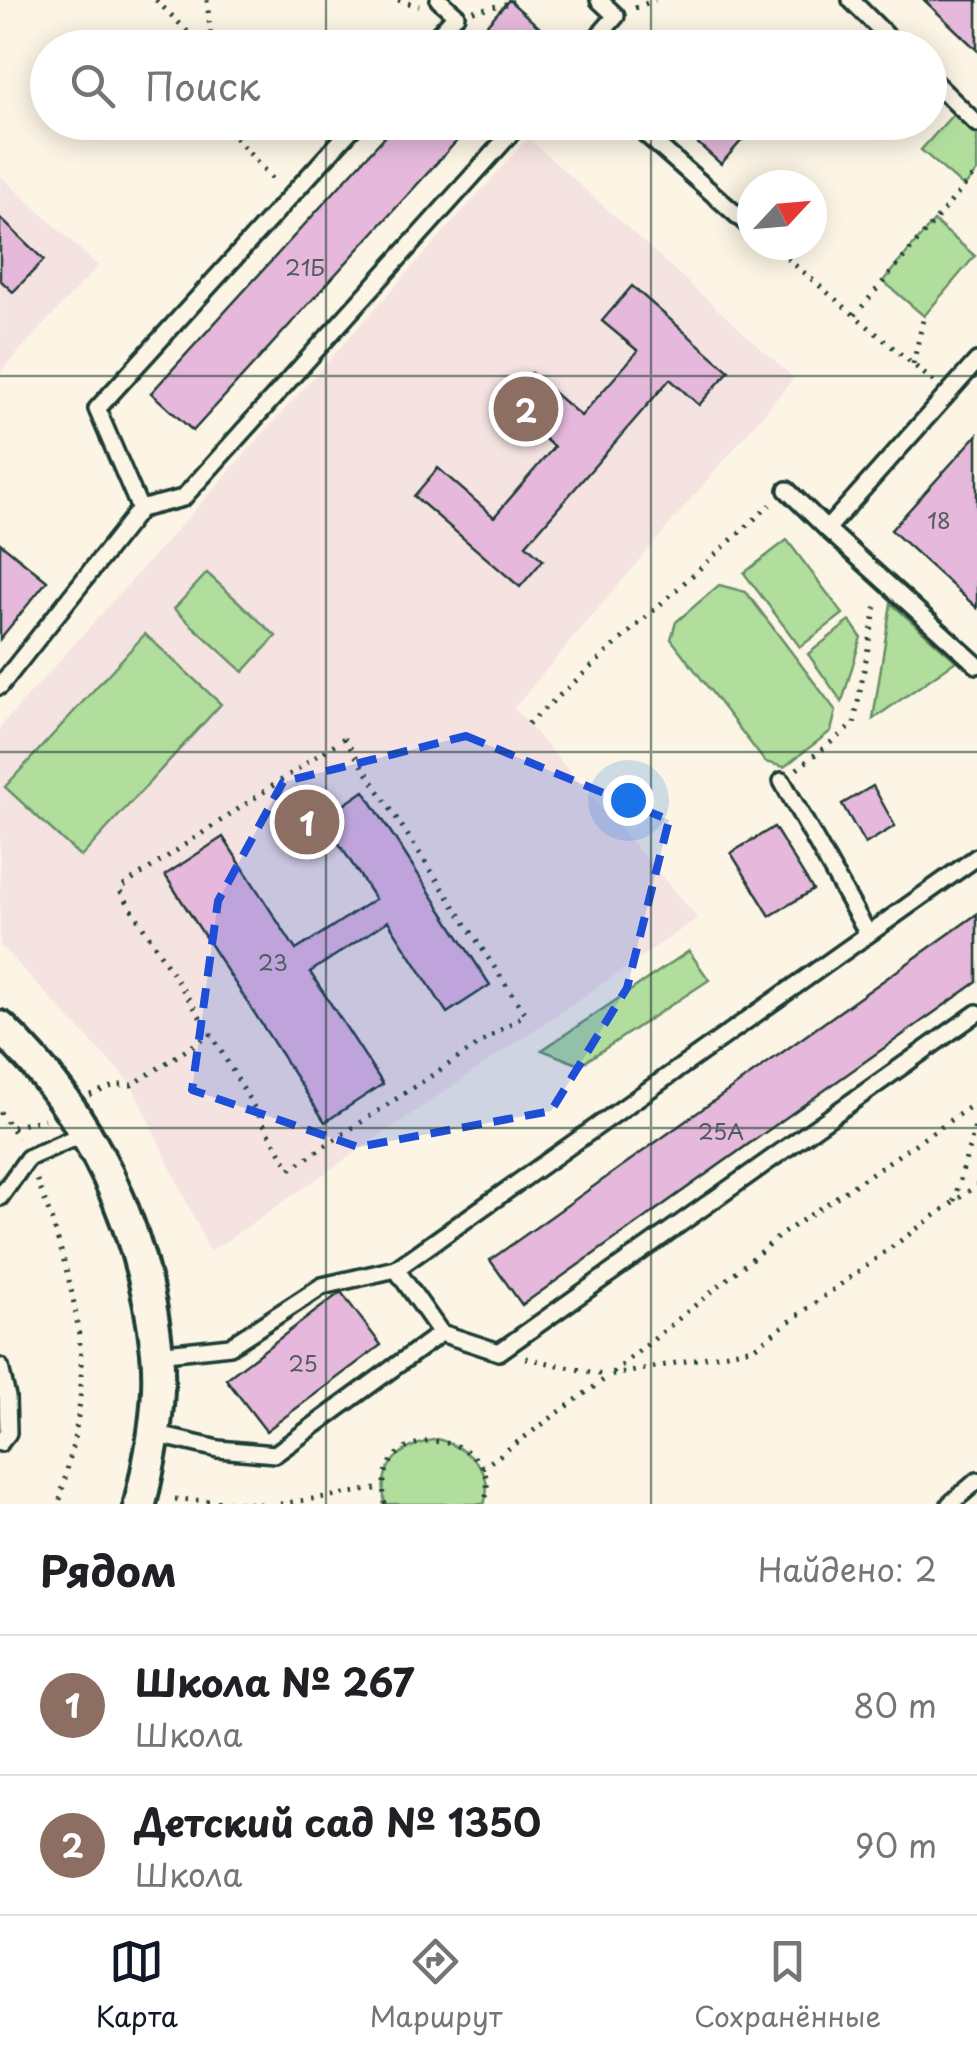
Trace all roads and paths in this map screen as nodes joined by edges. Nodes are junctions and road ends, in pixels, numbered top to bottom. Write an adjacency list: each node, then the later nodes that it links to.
1 (156, 0): 9 (path)
2 (207, 0): 10 (path)
3 (438, 0): 8 (lane)
4 (520, 0): 7 (path)
5 (599, 0): 12 (lane)
6 (850, 0): 13 (lane)
7 (509, 3): 8 (path)
8 (456, 16): 11 (lane)
9 (186, 30)
10 (210, 30)
11 (443, 30)
12 (604, 30)
13 (881, 30)
14 (947, 95): 15 (lane)
15 (977, 124)
16 (237, 140): 21 (path)
17 (342, 140): 21 (lane)
18 (505, 140): 30 (lane)
19 (652, 140): 22 (lane)
20 (977, 172): 24 (path)
21 (289, 198): 30 (lane)
22 (737, 215)
23 (789, 260): 24 (path)
24 (855, 315): 27 (path)
25 (924, 316): 27 (path)
26 (977, 361): 28 (lane)
27 (914, 364): 28 (path)
28 (948, 393): 31 (lane)
29 (786, 490): 31 (lane); 35 (path)
30 (140, 509): 34 (lane)
31 (827, 528): 32 (lane)
32 (880, 577): 33 (lane); 36 (path)
33 (977, 665)
34 (0, 686)
35 (528, 724)
36 (782, 781): 38 (lane)
37 (977, 857): 38 (lane)
38 (868, 934): 52 (lane)
39 (977, 1013): 54 (lane)
40 (0, 1028): 47 (street)
41 (210, 1034): 41 (path); 42 (path)
42 (89, 1096)
43 (977, 1102): 57 (path)
44 (45, 1118): 46 (path)
45 (977, 1118): 51 (path)
46 (13, 1127)
47 (85, 1133): 50 (lane); 55 (street)
48 (977, 1185): 51 (path)
49 (41, 1190): 65 (path)
50 (0, 1196)
51 (954, 1201): 57 (path)
52 (396, 1269): 53 (lane); 55 (lane)
53 (441, 1332): 54 (lane); 58 (lane)
54 (499, 1352): 57 (path)
55 (157, 1354): 58 (street)
56 (0, 1367): 59 (lane)
57 (608, 1376): 60 (path)
58 (154, 1434): 66 (street)
59 (0, 1443)
60 (482, 1468): 62 (path); 70 (path)
61 (977, 1481): 71 (lane)
62 (382, 1488): 68 (path); 69 (path)
63 (175, 1498): 64 (path)
64 (209, 1502): 67 (path)
65 (59, 1504)
66 (140, 1504)
67 (261, 1504)
68 (280, 1504)
69 (385, 1504)
70 (484, 1504)
71 (950, 1504)

